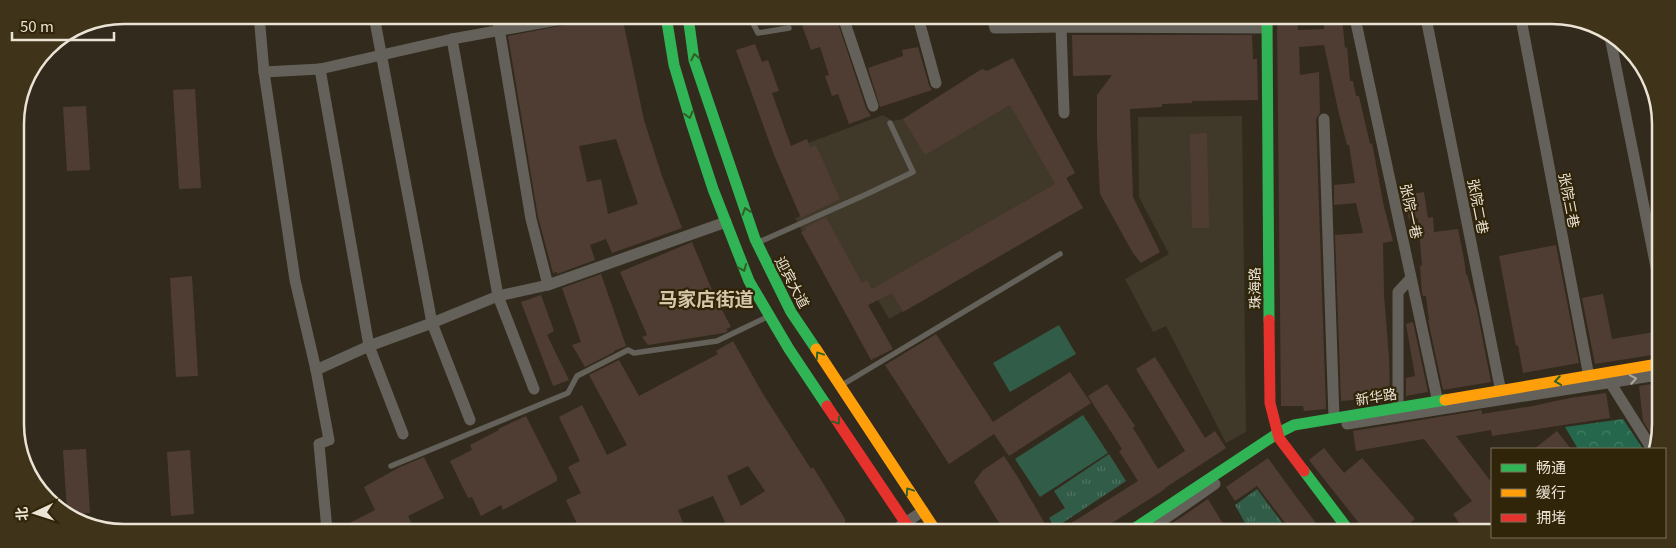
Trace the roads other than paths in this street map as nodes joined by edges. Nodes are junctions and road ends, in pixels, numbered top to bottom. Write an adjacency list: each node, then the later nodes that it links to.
1 (260, 24): 25 (street)
2 (375, 24): 23 (street)
3 (499, 24): 20 (street)
4 (534, 24): 20 (street)
5 (667, 24): 31 (main road, one-way to 31)
6 (689, 24): 32 (main road, 迎宾大道, one-way to 6)
7 (754, 24): 19 (lane)
8 (844, 24): 27 (street)
9 (920, 24): 26 (street)
10 (994, 24): 18 (street)
11 (1213, 24): 18 (street)
12 (1264, 24): 54 (main road, 珠海路)
13 (1356, 24): 35 (street, 张院一巷)
14 (1360, 24): 49 (street, 张院一巷)
15 (1427, 24): 48 (street, 张院二巷)
16 (1432, 24): 48 (street, 张院二巷)
17 (1522, 24): 45 (street, 张院三巷)
18 (1061, 27): 28 (street)
19 (789, 28)
20 (500, 30): 21 (street); 36 (street)
21 (452, 39): 23 (street); 37 (street)
22 (1611, 44): 33 (street)
23 (381, 54): 24 (street); 39 (street)
24 (320, 69): 25 (street); 40 (street)
25 (264, 72): 42 (street)
26 (936, 84)
27 (873, 106)
28 (1064, 113)
29 (1324, 120): 51 (street)
30 (890, 124): 32 (lane)
31 (726, 222): 36 (street); 38 (main road, one-way to 38)
32 (757, 243): 46 (main road, 迎宾大道, one-way to 32)
33 (1652, 247)
34 (1060, 254): 46 (lane)
35 (1411, 278): 49 (street, 张院一巷); 50 (street)
36 (548, 285): 37 (street)
37 (498, 296): 39 (street); 47 (street)
38 (768, 317): 56 (lane); 59 (main road, one-way to 59)
39 (432, 324): 40 (street); 52 (street)
40 (369, 346): 42 (street); 53 (street)
41 (1652, 366): 44 (main road, 新华路)
42 (316, 370): 58 (street)
43 (1652, 375): 44 (street, 新华路, one-way to 43)
44 (1608, 378): 45 (main road, 新华路); 55 (street)
45 (1590, 381): 48 (main road, 新华路)
46 (840, 386): 57 (main road, 迎宾大道, one-way to 46)
47 (534, 389)
48 (1504, 395): 49 (main road, 新华路)
49 (1441, 405): 50 (main road, 新华路); 54 (street, 新华路)
50 (1398, 408): 51 (main road, 新华路)
51 (1334, 418): 54 (main road, 新华路)
52 (470, 420)
53 (403, 434)
54 (1278, 437): 62 (main road, 新华路); 63 (street, 新华路); 64 (street, 珠海路); 65 (main road, 珠海路)
55 (1650, 445)
56 (391, 466)
57 (923, 511): 60 (street); 61 (main road, 迎宾大道)
58 (326, 524)
59 (906, 524)
60 (911, 524)
61 (931, 524)
62 (1142, 524)
63 (1157, 524)
64 (1339, 524)
65 (1344, 524)

